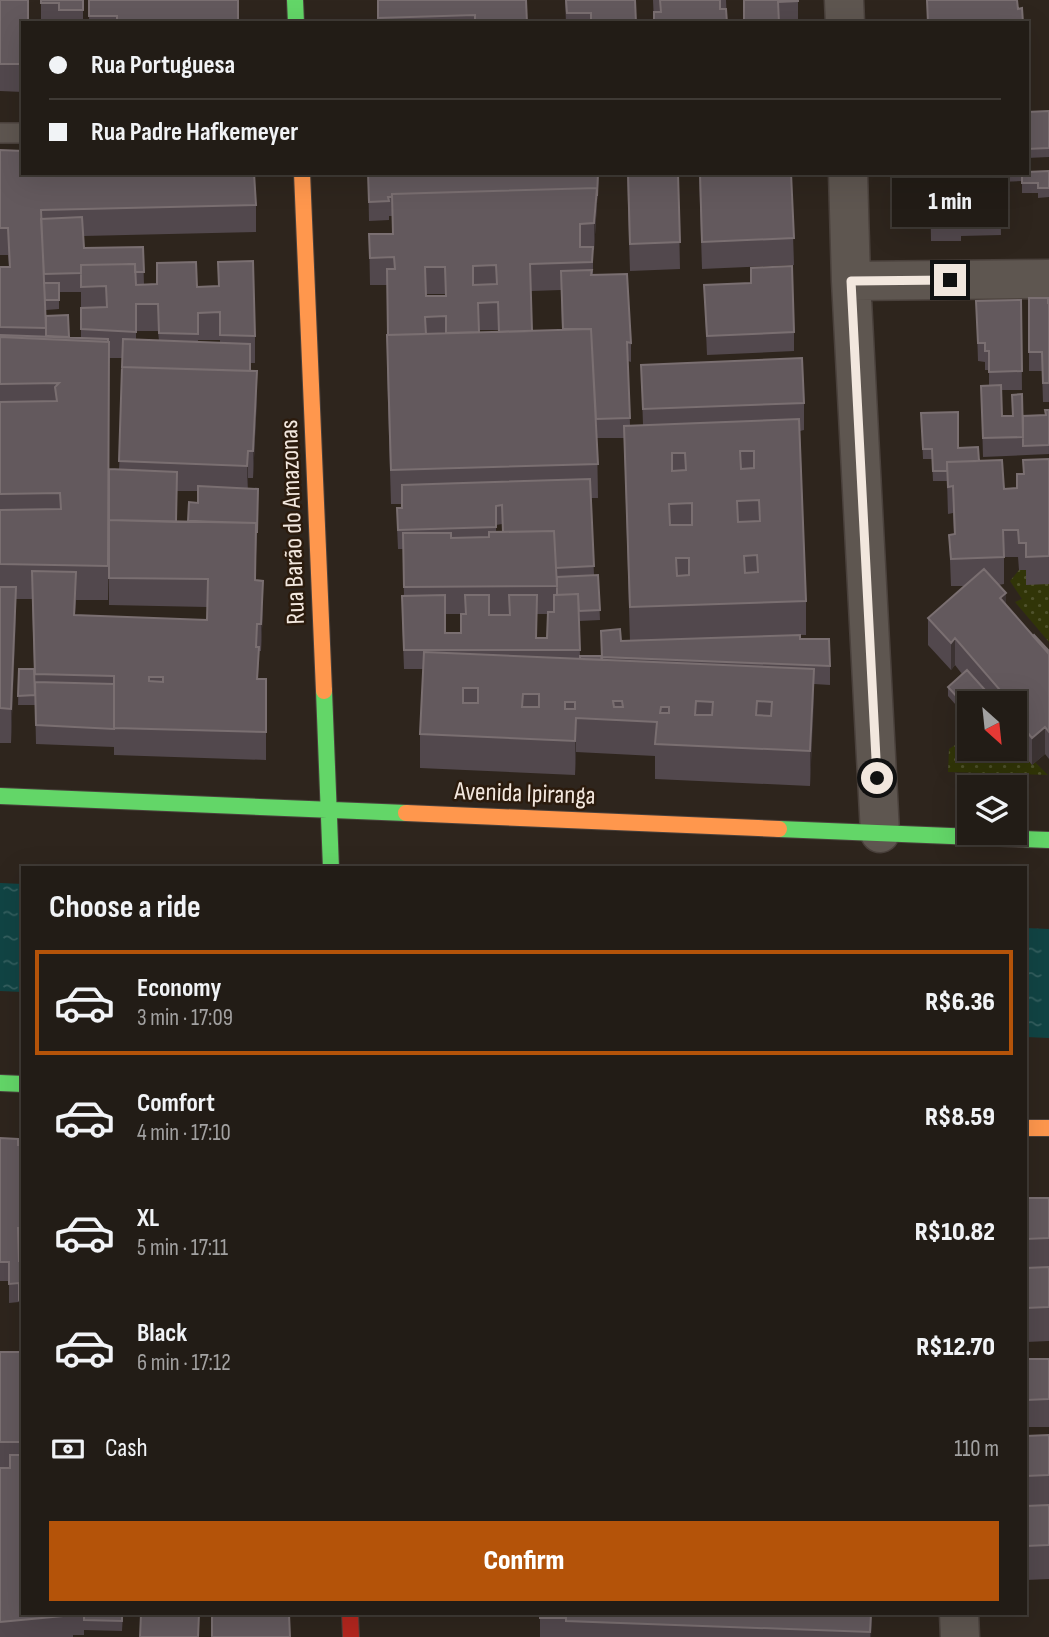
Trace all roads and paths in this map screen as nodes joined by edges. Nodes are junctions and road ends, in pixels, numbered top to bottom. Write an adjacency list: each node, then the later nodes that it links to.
1 (295, 0): 3 (main road)
2 (844, 0): 4 (street)
3 (296, 21)
4 (845, 21)
5 (0, 133): 6 (lane)
6 (21, 133)
7 (302, 175): 12 (main road, Rua Barão do Amazonas)
8 (848, 175): 10 (street)
9 (1049, 279): 10 (street)
10 (851, 281): 13 (street)
11 (0, 796): 12 (main road, Avenida Ipiranga)
12 (330, 810): 13 (main road, Avenida Ipiranga); 15 (main road, Rua Barão do Amazonas)
13 (880, 833): 14 (main road, Avenida Ipiranga)
14 (1049, 840)
15 (330, 863)
16 (0, 1083): 17 (main road)
17 (21, 1084)
18 (1027, 1128): 19 (main road)
19 (1049, 1128)
20 (350, 1615): 22 (main road)
21 (959, 1615): 23 (street)
22 (351, 1637)
23 (960, 1637)

